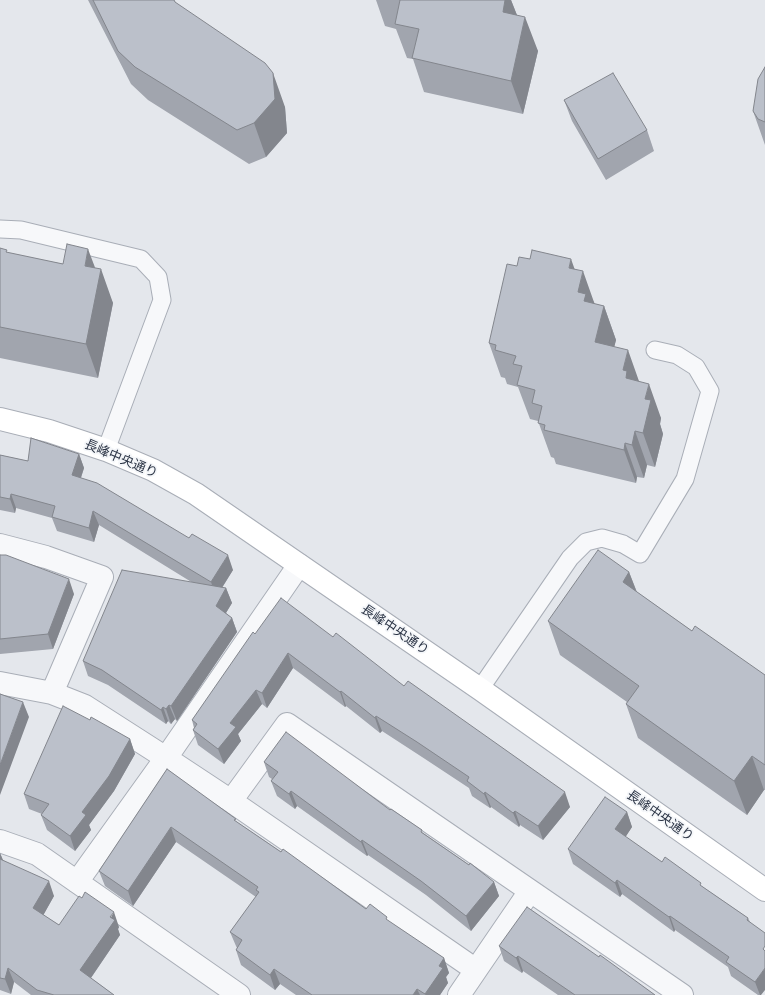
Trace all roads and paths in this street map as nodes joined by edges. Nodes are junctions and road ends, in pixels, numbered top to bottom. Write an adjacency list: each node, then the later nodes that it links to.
1 (0, 229): 4 (lane)
2 (655, 350): 8 (lane)
3 (0, 419): 4 (street, 長峰中央通り)
4 (106, 450): 6 (street, 長峰中央通り)
5 (0, 545): 9 (street)
6 (299, 565): 8 (street, 長峰中央通り); 10 (street)
7 (0, 683): 9 (street)
8 (480, 689): 14 (street, 長峰中央通り)
9 (52, 693): 10 (street)
10 (166, 758): 11 (street); 13 (street)
11 (231, 801): 15 (street); 16 (street)
12 (0, 841): 13 (street)
13 (76, 882): 17 (street)
14 (765, 890)
15 (530, 891): 16 (street); 19 (street)
16 (476, 970): 18 (street)
17 (239, 995)
18 (459, 995)
19 (682, 995)

